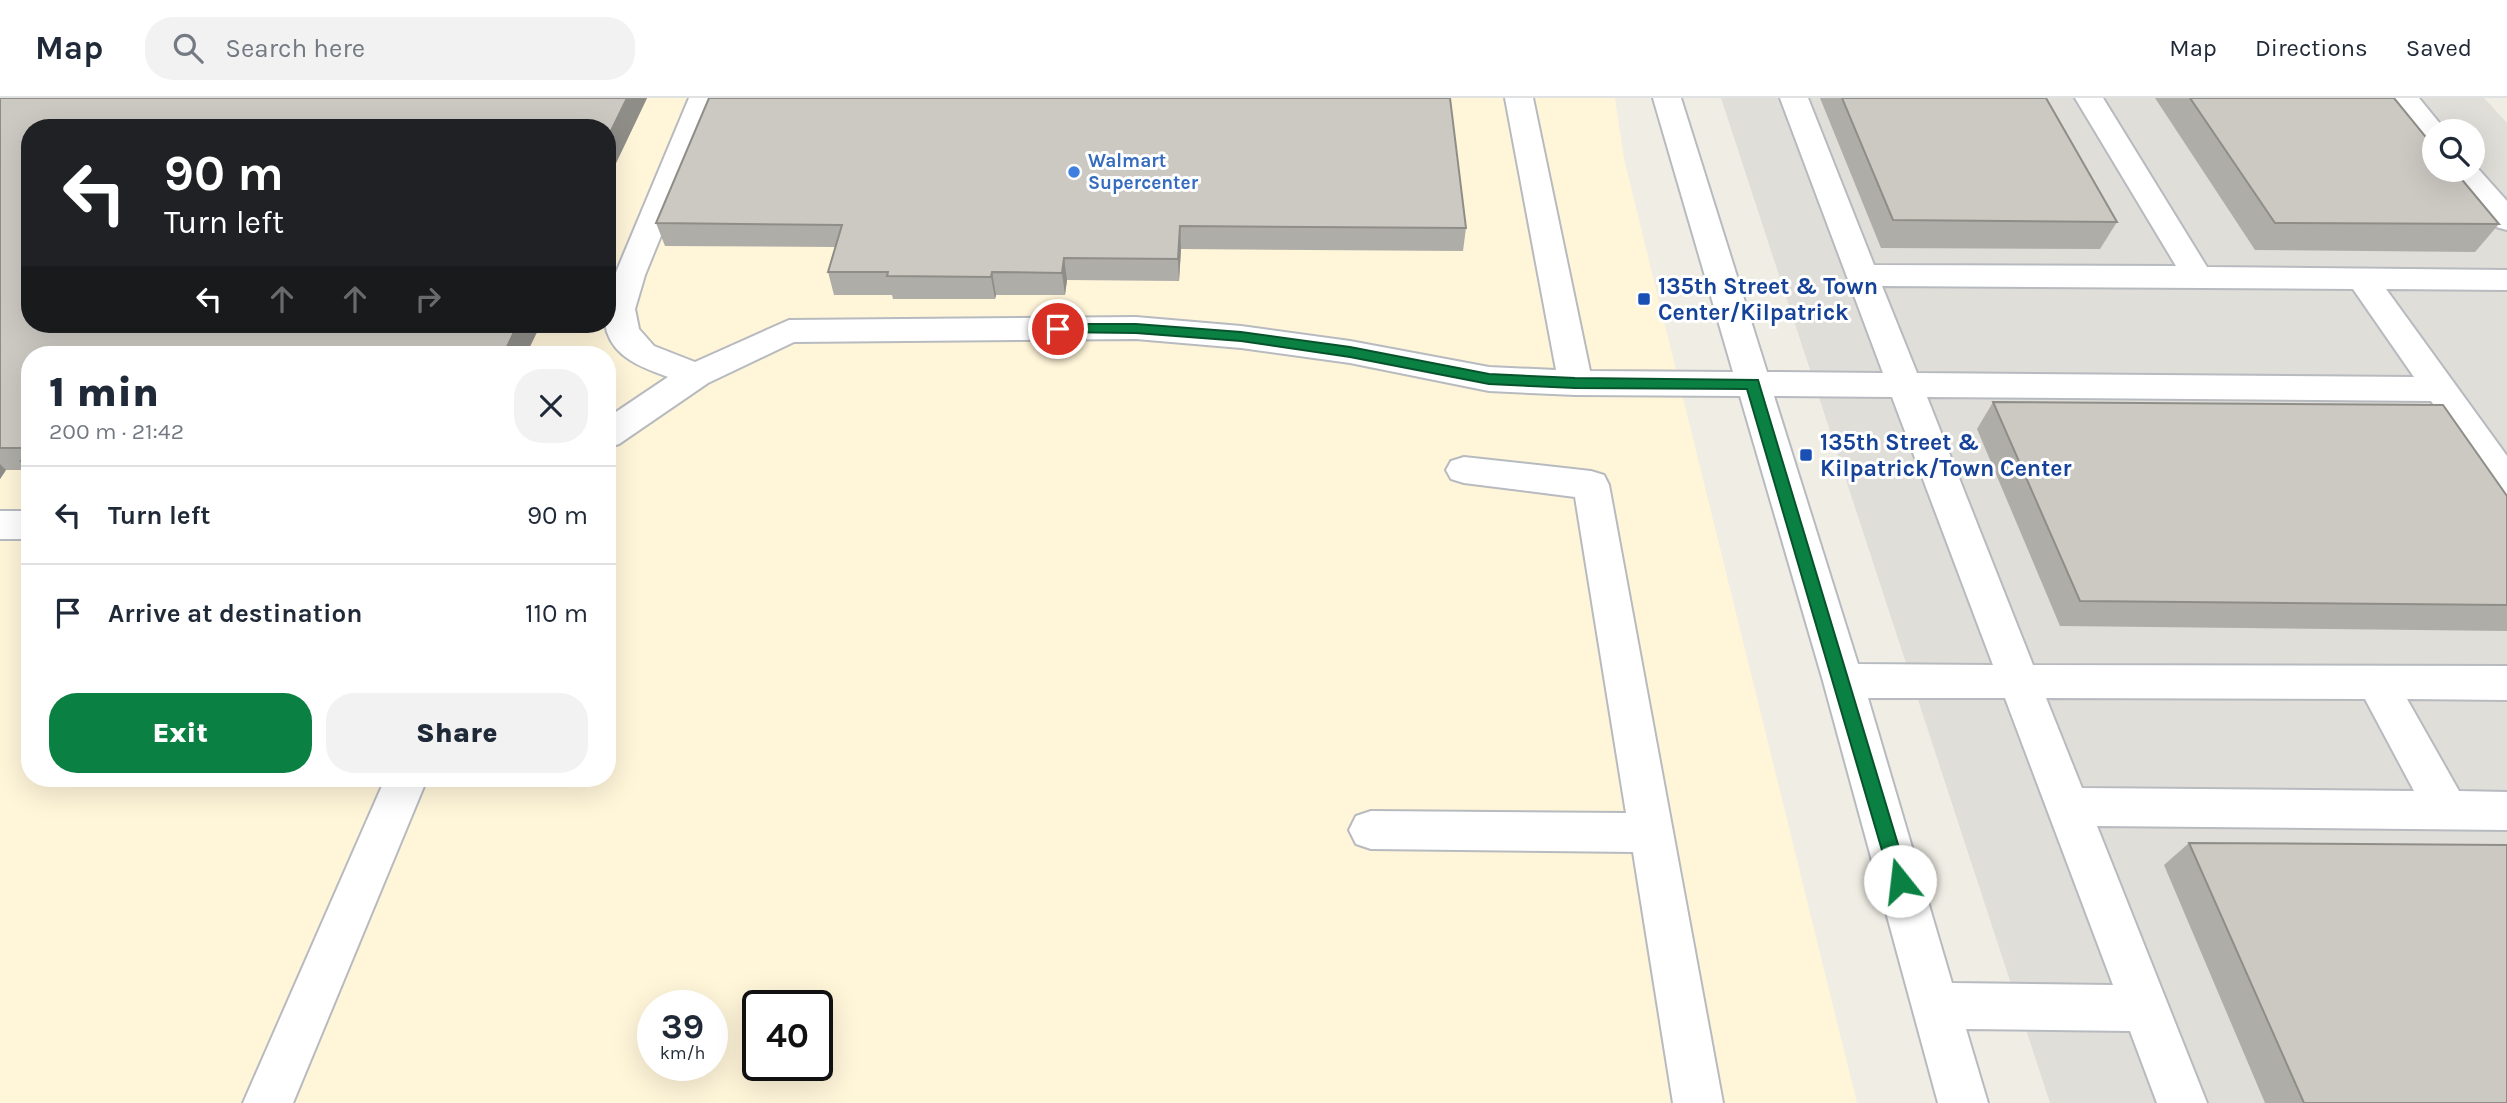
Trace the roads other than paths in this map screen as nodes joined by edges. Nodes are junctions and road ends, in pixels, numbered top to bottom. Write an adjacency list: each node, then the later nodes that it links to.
1 (703, 98): 14 (street)
2 (1519, 98): 15 (street)
3 (1668, 98): 16 (street)
4 (1794, 98): 10 (street)
5 (2089, 98): 11 (street)
6 (2404, 98): 7 (street)
7 (2422, 120)
8 (2475, 182): 9 (street)
9 (2507, 220)
10 (1862, 275): 11 (street); 17 (street)
11 (2198, 278): 12 (street)
12 (2362, 279): 13 (street); 18 (street)
13 (2507, 280)
14 (696, 375): 15 (street); 19 (street)
15 (1575, 383): 16 (street)
16 (1753, 384): 17 (street); 25 (street)
17 (1904, 385): 18 (street); 24 (street)
18 (2441, 389): 21 (street)
19 (616, 429)
20 (1464, 470): 33 (street)
21 (2507, 483)
22 (0, 525): 23 (street)
23 (21, 525)
24 (2019, 680): 25 (street); 26 (street); 29 (street)
25 (1843, 681): 34 (street)
26 (2377, 683): 27 (street); 30 (street)
27 (2507, 683)
28 (404, 787): 36 (street)
29 (2068, 807): 30 (street); 35 (street)
30 (2447, 810): 31 (street)
31 (2507, 811)
32 (1371, 830): 33 (street)
33 (1652, 833): 37 (street)
34 (1936, 1006): 35 (street); 38 (street)
35 (2146, 1008): 39 (street)
36 (268, 1103)
37 (1698, 1103)
38 (1963, 1103)
39 (2182, 1103)

